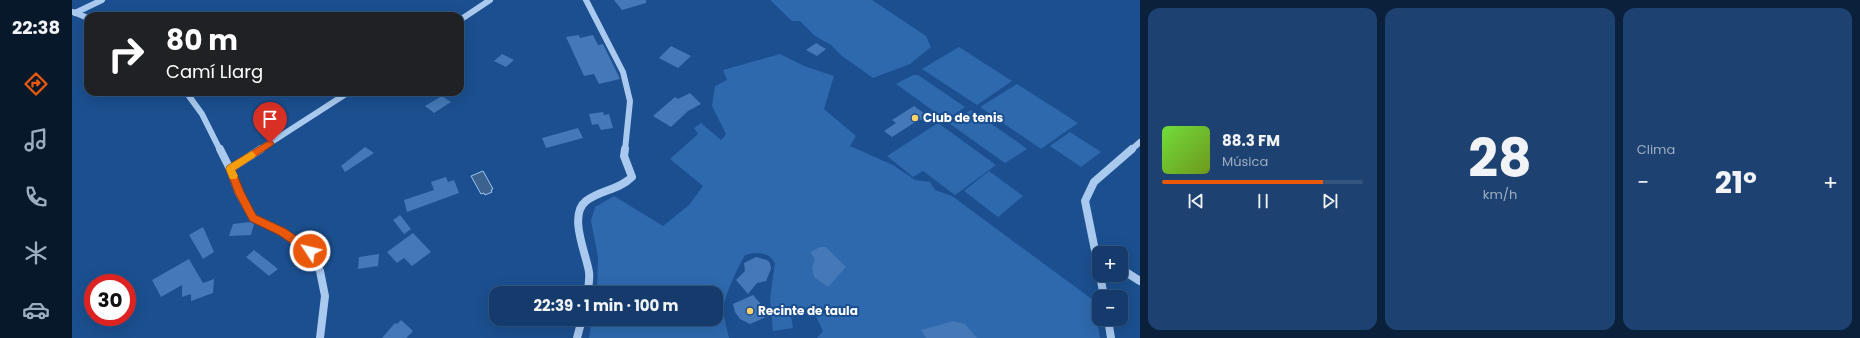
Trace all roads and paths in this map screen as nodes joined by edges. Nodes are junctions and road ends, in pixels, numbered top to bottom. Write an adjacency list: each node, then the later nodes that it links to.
1 (102, 0): 4 (street)
2 (490, 0): 6 (street)
3 (586, 0): 14 (street)
4 (74, 12): 5 (street)
5 (84, 16)
6 (464, 17)
7 (189, 96): 10 (street)
8 (343, 96): 10 (street)
9 (1140, 142): 11 (street)
10 (230, 169): 17 (street)
11 (1096, 246)
12 (1128, 273): 13 (street)
13 (1140, 281)
14 (589, 286)
15 (580, 326): 18 (street)
16 (1109, 326): 19 (street)
17 (320, 338)
18 (577, 338)
19 (1111, 338)

